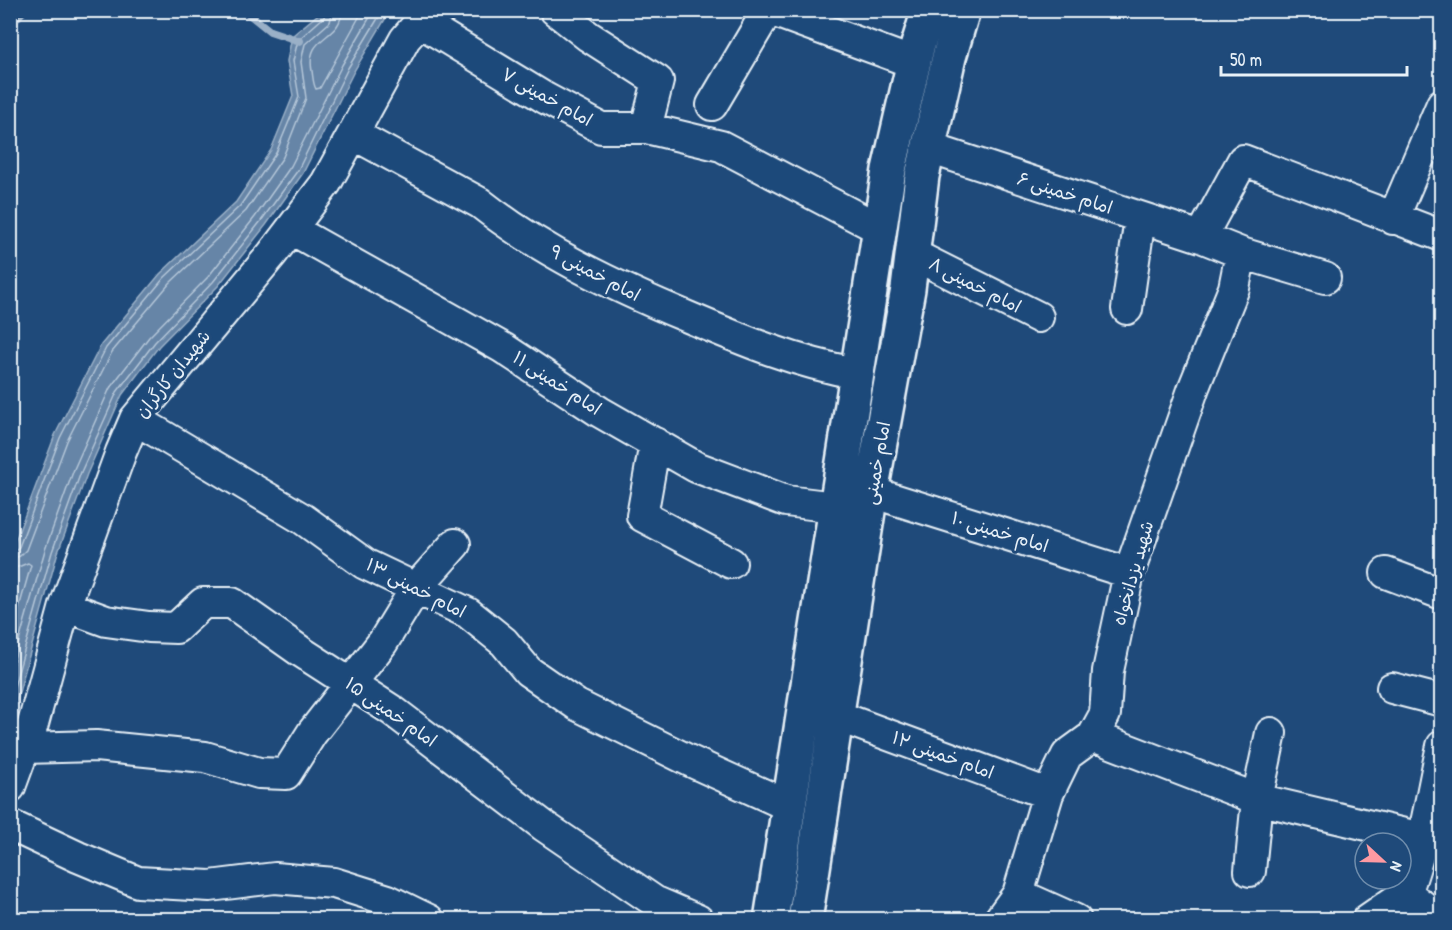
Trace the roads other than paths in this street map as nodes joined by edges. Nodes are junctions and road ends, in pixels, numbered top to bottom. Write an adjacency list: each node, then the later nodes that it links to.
1 (555, 10): 9 (street)
2 (769, 10): 6 (street); 8 (street)
3 (929, 10): 6 (main road, امام خمینی)
4 (963, 10): 11 (main road, امام خمینی)
5 (425, 16): 9 (street, امام خمینی ۷); 10 (street, شهیدان کارگران)
6 (914, 63): 14 (main road, امام خمینی)
7 (1442, 104): 13 (street)
8 (712, 105)
9 (646, 128): 14 (street, امام خمینی ۷)
10 (352, 134): 15 (street, شهیدان کارگران); 25 (street, امام خمینی ۹)
11 (929, 148): 12 (street, امام خمینی ۶); 19 (main road, امام خمینی)
12 (1140, 218): 17 (street, امام خمینی ۶); 23 (street)
13 (1394, 219): 16 (street); 17 (street)
14 (880, 229): 21 (main road, امام خمینی)
15 (291, 230): 26 (street, شهیدان کارگران); 27 (street, امام خمینی ۱۱)
16 (1442, 236)
17 (1201, 237): 18 (street)
18 (1241, 253): 20 (street); 32 (street, شهید یزدانخواه)
19 (912, 254): 22 (main road, امام خمینی); 24 (street, امام خمینی ۸)
20 (1325, 278)
21 (870, 285): 22 (main road); 25 (main road, امام خمینی)
22 (908, 289): 28 (main road, امام خمینی)
23 (1127, 309)
24 (1038, 316)
25 (856, 373): 29 (main road, امام خمینی)
26 (135, 419): 34 (street, امام خمینی ۱۳); 36 (street, شهیدان کارگران)
27 (655, 443): 29 (street, امام خمینی ۱۱); 31 (street)
28 (871, 492): 32 (street, امام خمینی ۱۰); 40 (main road, امام خمینی)
29 (835, 507): 49 (main road, امام خمینی)
30 (455, 544): 34 (street)
31 (731, 563)
32 (1129, 573): 42 (street, شهید یزدانخواه)
33 (1386, 573): 35 (street)
34 (416, 588): 37 (street); 49 (street, امام خمینی ۱۳)
35 (1442, 594)
36 (65, 606): 37 (street, امام خمینی ۱۵); 44 (street, شهیدان کارگران)
37 (350, 683): 44 (street); 56 (street, امام خمینی ۱۵)
38 (1392, 688): 39 (street)
39 (1442, 701)
40 (837, 716): 47 (street, امام خمینی ۱۲); 58 (main road, امام خمینی)
41 (1271, 733): 48 (street)
42 (1093, 736): 47 (street); 48 (street)
43 (1442, 746): 46 (street)
44 (25, 748): 45 (street, شهیدان کارگران)
45 (10, 787)
46 (1437, 790): 51 (street)
47 (1048, 794): 54 (street)
48 (1257, 799): 51 (street); 52 (street)
49 (789, 806): 57 (main road, امام خمینی)
50 (10, 825): 55 (street)
51 (1422, 838): 53 (street)
52 (1250, 871)
53 (1406, 893): 61 (street); 62 (street)
54 (1018, 894): 59 (street); 60 (street)
55 (422, 916)
56 (698, 920)
57 (771, 920)
58 (805, 920)
59 (999, 920)
60 (1076, 920)
61 (1367, 920)
62 (1441, 920)

